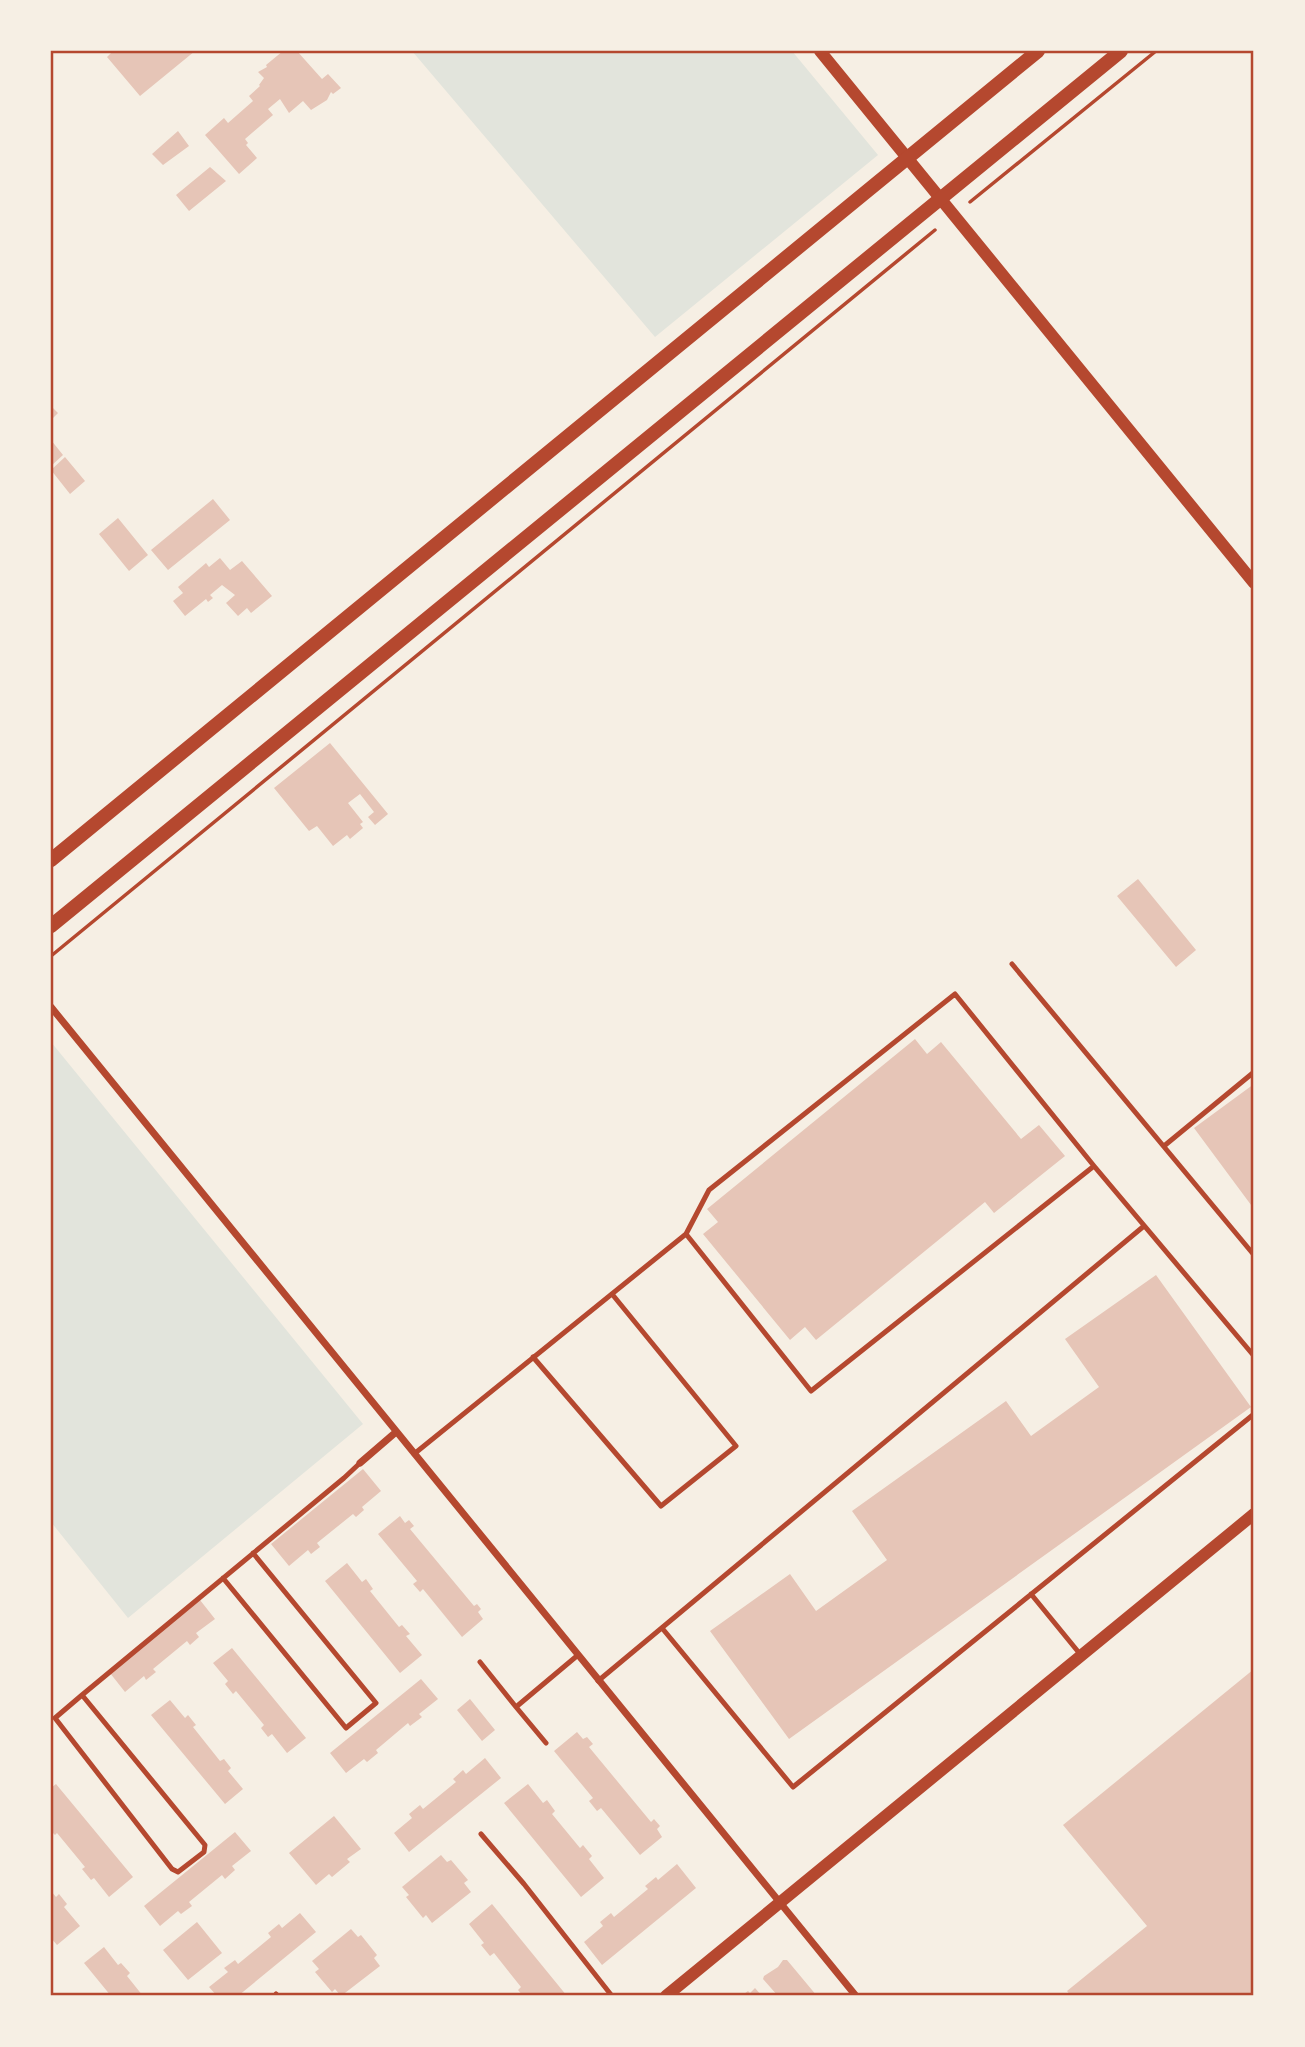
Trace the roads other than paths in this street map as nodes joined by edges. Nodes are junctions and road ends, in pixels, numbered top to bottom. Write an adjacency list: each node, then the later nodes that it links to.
1 (820, 51): 4 (street)
2 (1038, 51): 4 (main road)
3 (1121, 51): 5 (main road)
4 (907, 157): 5 (street); 7 (main road)
5 (940, 199): 6 (street); 8 (main road)
6 (1254, 583)
7 (51, 860)
8 (51, 926)
9 (1012, 964): 12 (lane)
10 (51, 1007): 21 (street)
11 (1254, 1072): 12 (lane)
12 (1164, 1146): 16 (lane)
13 (1094, 1166): 14 (lane); 15 (lane); 15 (lane)
14 (1144, 1226): 18 (lane); 28 (lane)
15 (686, 1234): 17 (lane)
16 (1254, 1255)
17 (612, 1294): 19 (lane); 19 (lane)
18 (1254, 1356)
19 (533, 1357): 22 (lane)
20 (1254, 1414): 27 (lane)
21 (396, 1432): 22 (street); 23 (street)
22 (414, 1454): 29 (street)
23 (360, 1463): 25 (lane)
24 (1254, 1514): 30 (street)
25 (253, 1553): 26 (lane); 26 (lane)
26 (223, 1578): 33 (lane)
27 (1031, 1594): 28 (lane); 30 (lane)
28 (662, 1628): 32 (lane)
29 (578, 1655): 32 (street); 34 (lane)
30 (1082, 1656): 37 (street)
31 (480, 1662): 34 (lane)
32 (598, 1681): 37 (street)
33 (82, 1695): 33 (lane)
34 (516, 1707): 35 (lane)
35 (547, 1743)
36 (481, 1834): 38 (lane)
37 (780, 1904): 39 (street); 40 (street)
38 (612, 1996)
39 (666, 1996)
40 (856, 1996)

